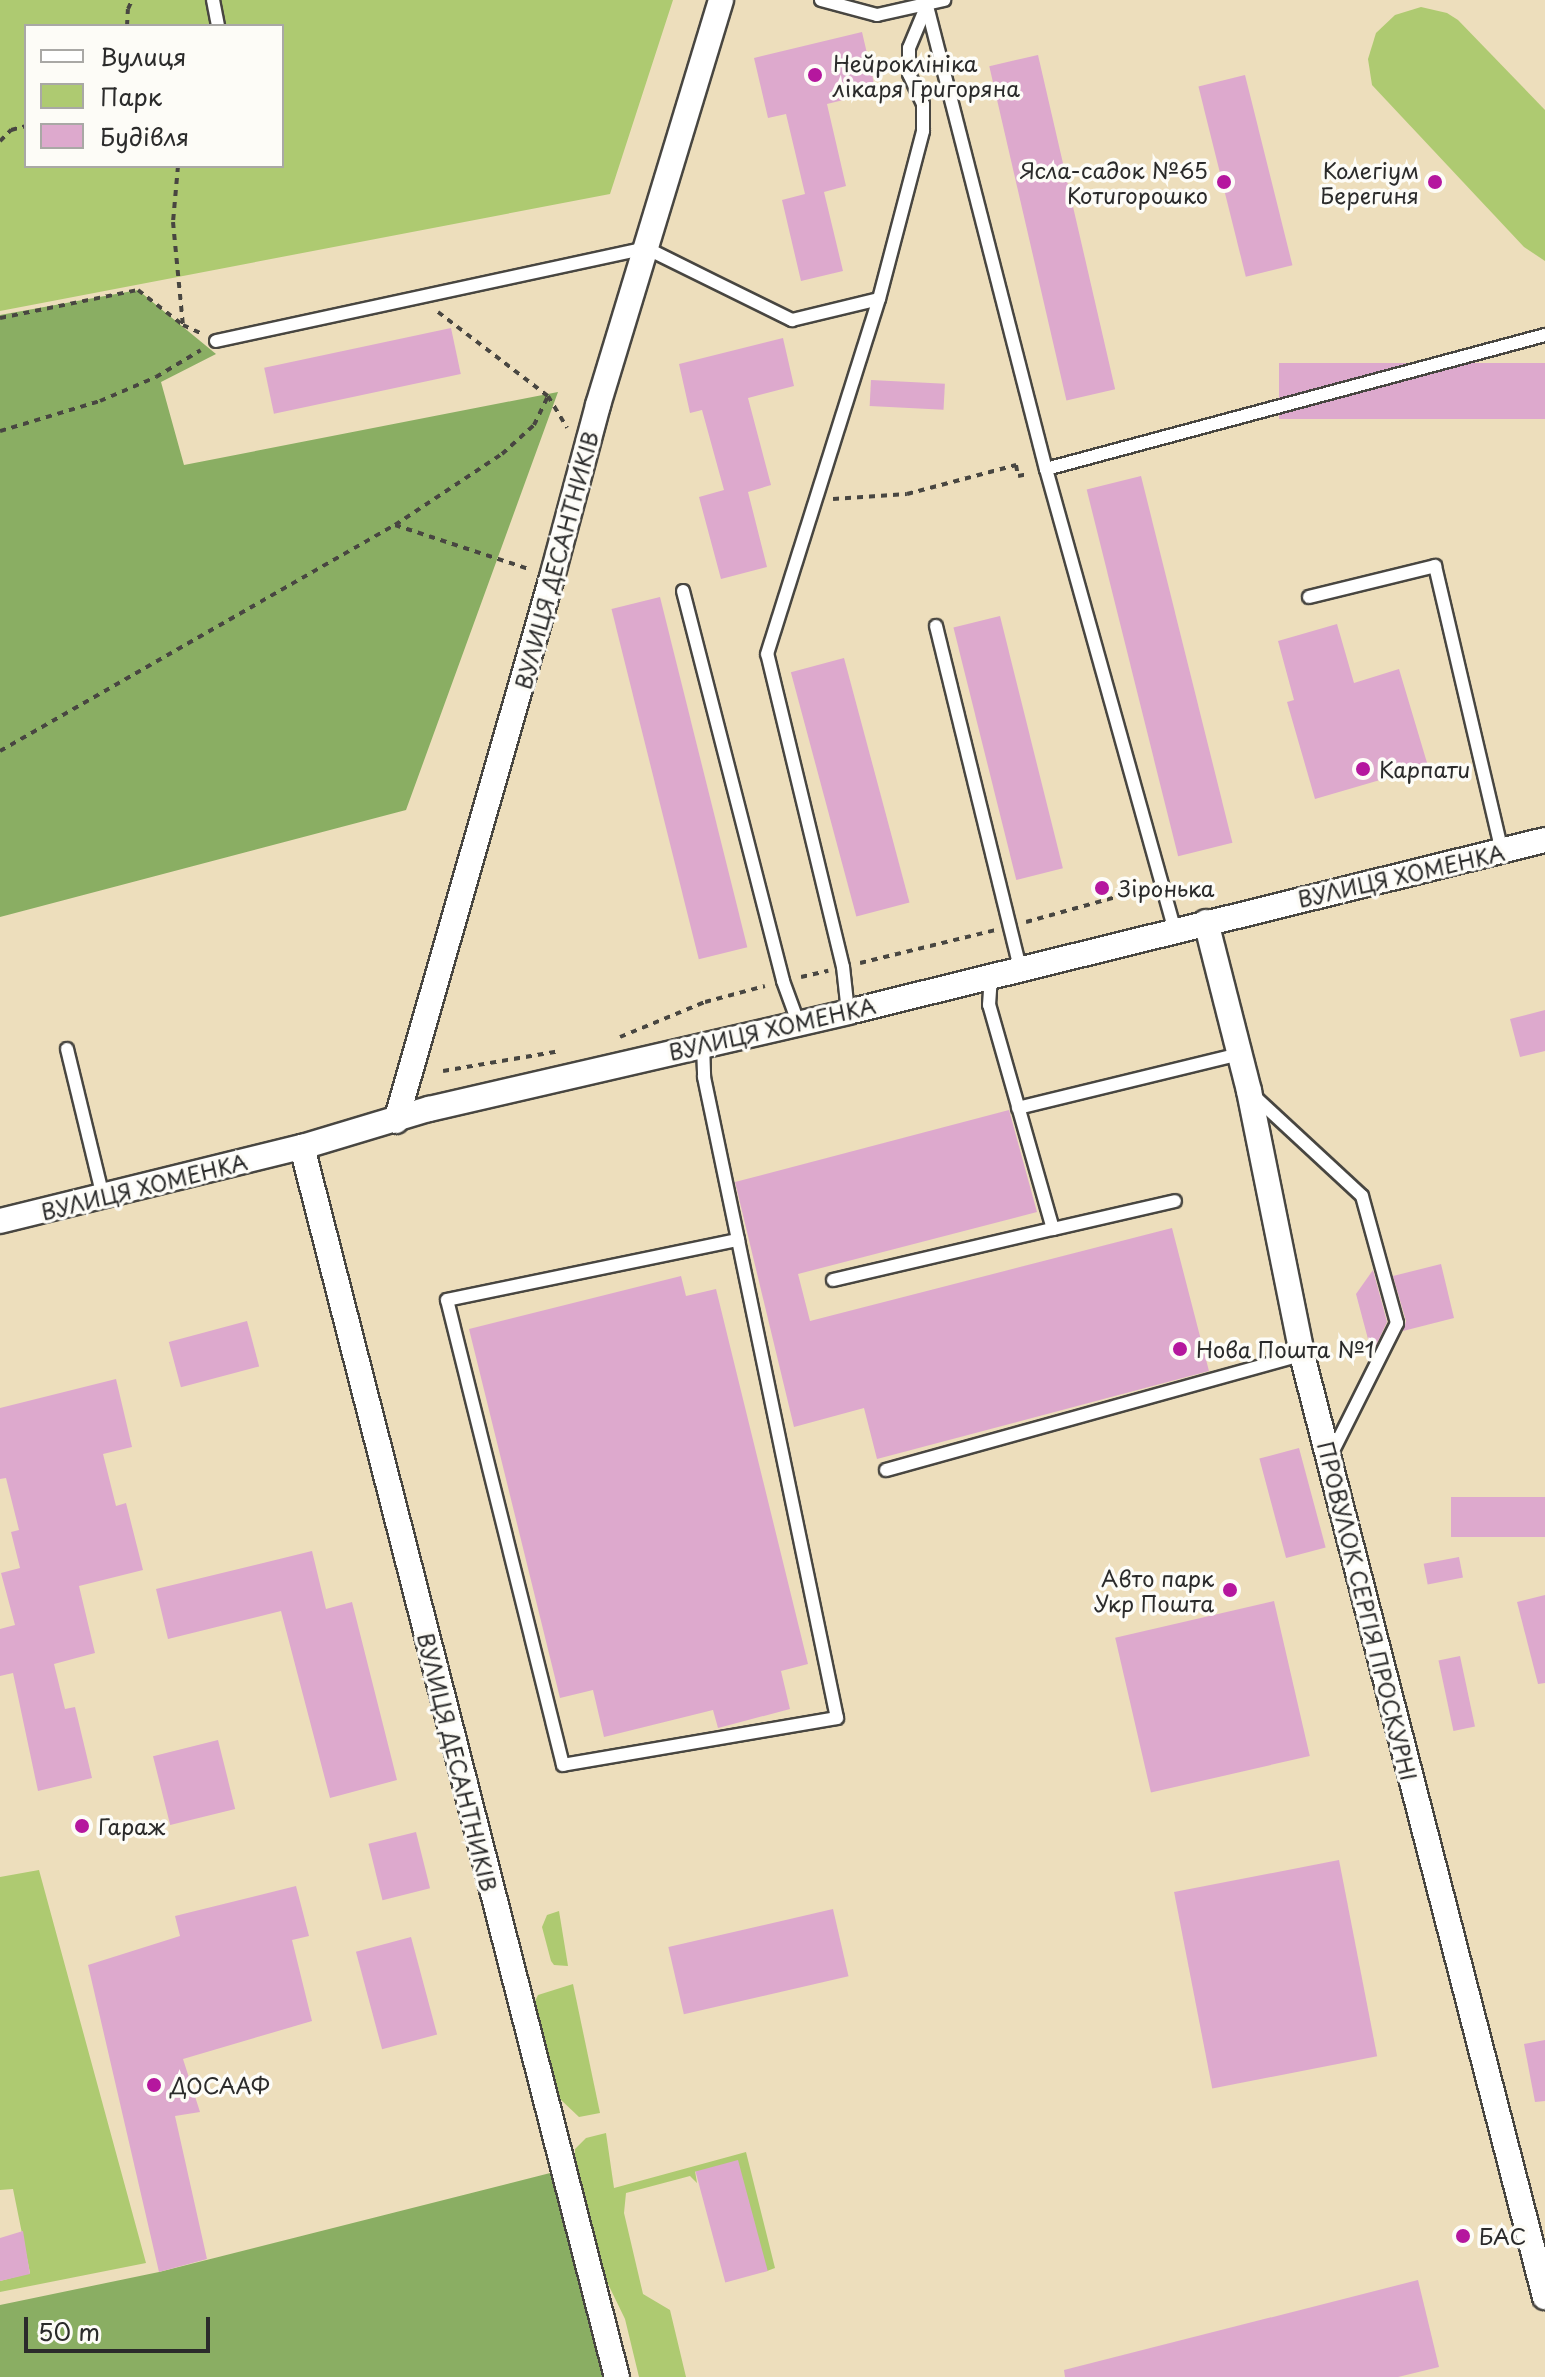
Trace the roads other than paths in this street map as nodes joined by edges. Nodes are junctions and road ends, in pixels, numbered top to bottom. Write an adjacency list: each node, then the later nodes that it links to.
1 (213, 0): 6 (lane)
2 (721, 0): 7 (street, ВУЛИЦЯ ДЕСАНТНИКІВ)
3 (821, 0): 5 (lane)
4 (944, 0): 5 (lane)
5 (927, 5): 8 (lane); 11 (lane)
6 (218, 24)
7 (646, 248): 8 (lane); 10 (lane); 28 (street, ВУЛИЦЯ ДЕСАНТНИКІВ)
8 (879, 299): 21 (lane)
9 (1545, 335): 11 (lane)
10 (216, 341)
11 (1046, 469): 18 (lane)
12 (683, 591): 22 (lane)
13 (1309, 597): 16 (lane)
14 (936, 626): 19 (lane)
15 (1545, 840): 16 (street, ВУЛИЦЯ ХОМЕНКА)
16 (1502, 851): 17 (street, ВУЛИЦЯ ХОМЕНКА)
17 (1206, 922): 18 (street, ВУЛИЦЯ ХОМЕНКА); 25 (street, ПРОВУЛОК СЕРГІЯ ПРОСКУРНІ)
18 (1175, 930): 19 (street, ВУЛИЦЯ ХОМЕНКА)
19 (1020, 968): 20 (street, ВУЛИЦЯ ХОМЕНКА)
20 (991, 976): 21 (street, ВУЛИЦЯ ХОМЕНКА); 27 (lane)
21 (848, 1012): 22 (street, ВУЛИЦЯ ХОМЕНКА)
22 (798, 1022): 23 (street, ВУЛИЦЯ ХОМЕНКА)
23 (703, 1044): 28 (street, ВУЛИЦЯ ХОМЕНКА); 34 (lane)
24 (67, 1049): 30 (lane)
25 (1240, 1054): 26 (street, ПРОВУЛОК СЕРГІЯ ПРОСКУРНІ); 27 (lane)
26 (1249, 1091): 36 (street, ПРОВУЛОК СЕРГІЯ ПРОСКУРНІ); 37 (lane)
27 (1018, 1108): 33 (lane)
28 (396, 1121): 29 (street, ВУЛИЦЯ ХОМЕНКА)
29 (302, 1147): 30 (street, ВУЛИЦЯ ХОМЕНКА); 40 (street, ВУЛИЦЯ ДЕСАНТНИКІВ)
30 (103, 1197): 32 (street, ВУЛИЦЯ ХОМЕНКА)
31 (1175, 1201): 33 (lane)
32 (0, 1221)
33 (1053, 1229): 35 (lane)
34 (738, 1240): 34 (lane)
35 (833, 1280)
36 (1302, 1355): 37 (street, ПРОВУЛОК СЕРГІЯ ПРОСКУРНІ); 38 (lane)
37 (1328, 1460): 39 (street, ПРОВУЛОК СЕРГІЯ ПРОСКУРНІ)
38 (886, 1470)
39 (1545, 2297)
40 (617, 2377)

